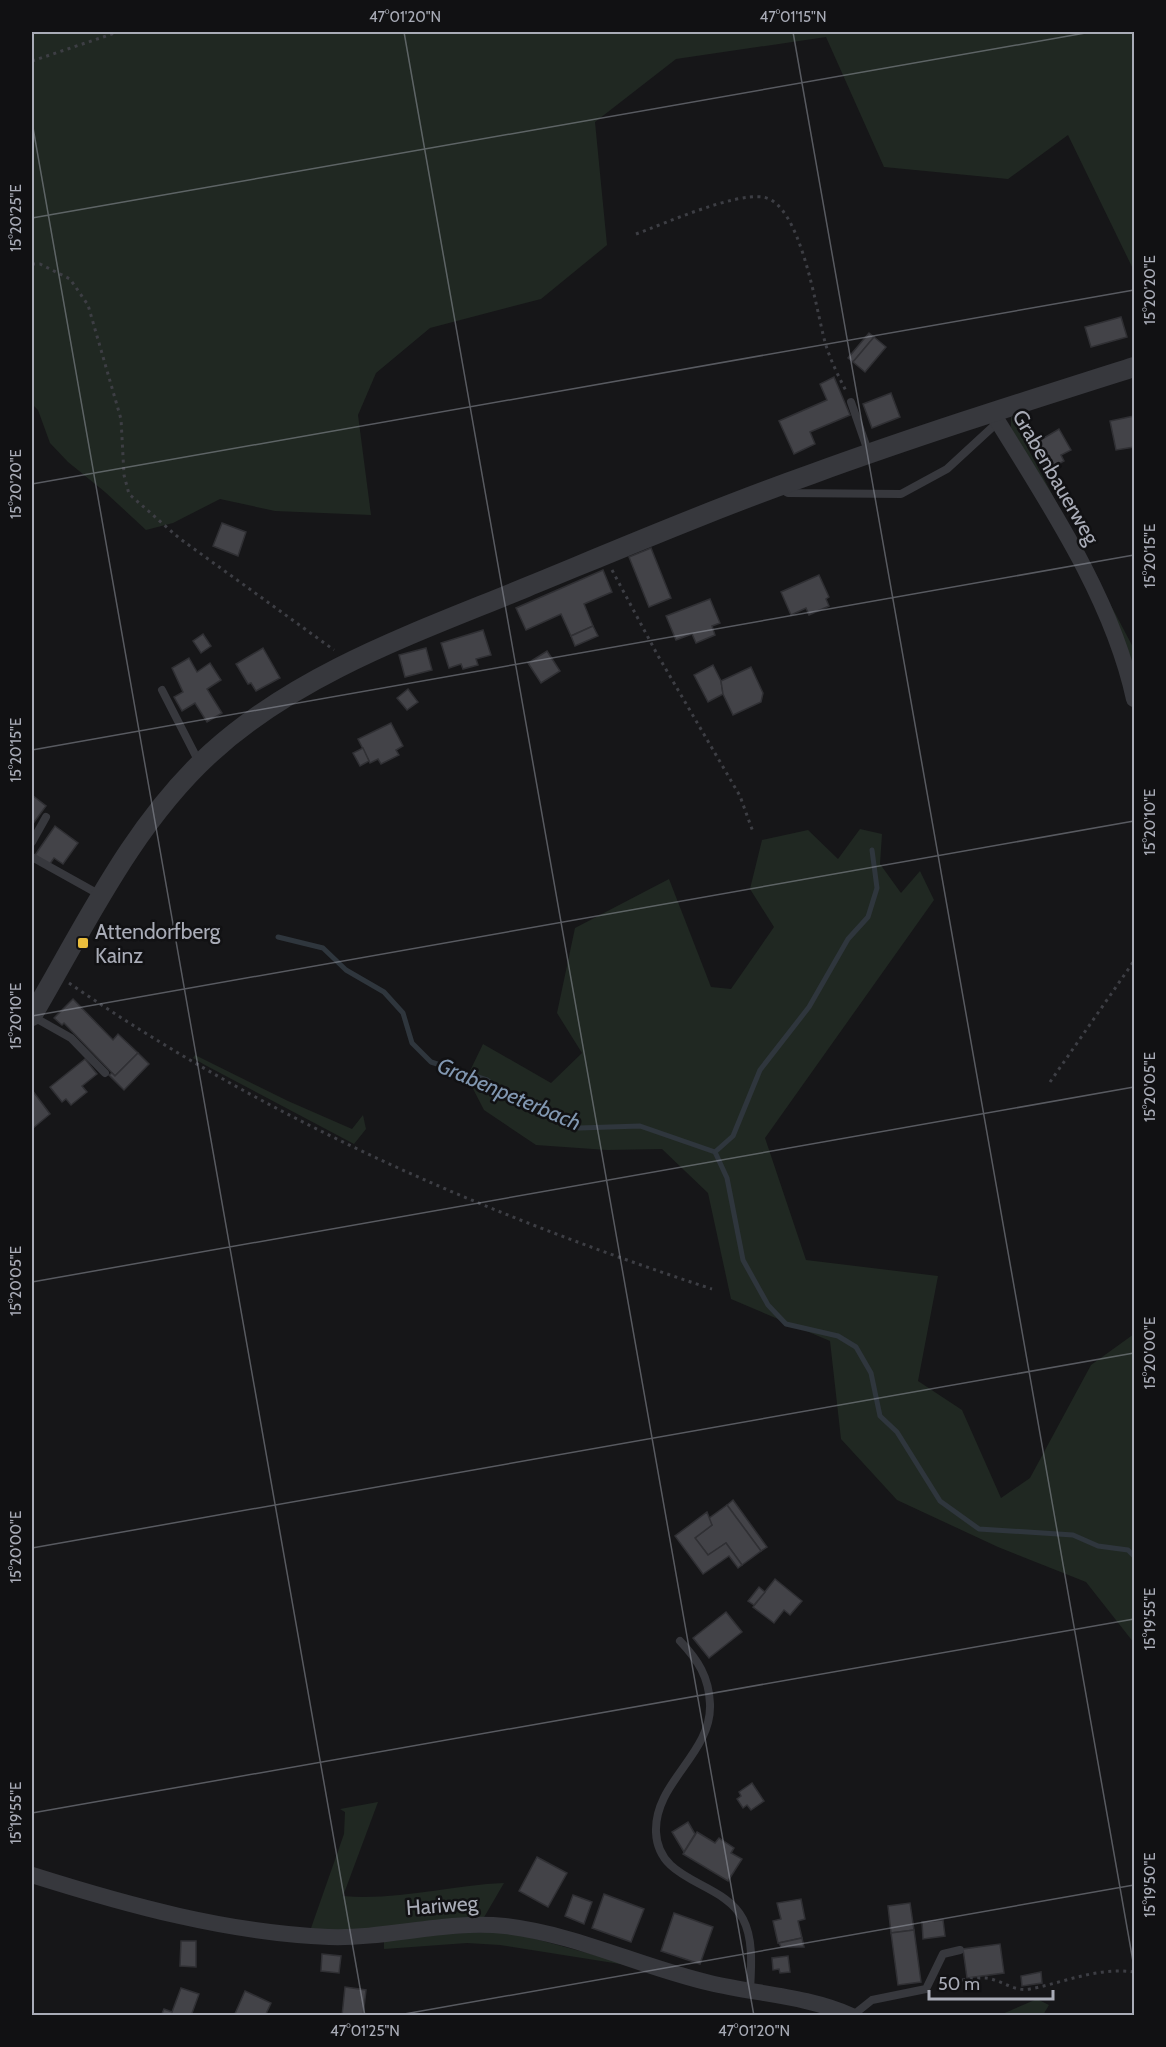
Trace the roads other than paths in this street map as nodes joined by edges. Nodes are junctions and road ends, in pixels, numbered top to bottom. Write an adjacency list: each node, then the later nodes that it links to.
1 (1134, 367): 3 (street)
2 (851, 402): 4 (lane)
3 (995, 417): 4 (street); 5 (lane); 7 (street, Grabenbauerweg)
4 (869, 453): 5 (street)
5 (778, 487): 8 (street)
6 (162, 690): 8 (lane)
7 (1134, 699)
8 (200, 764): 12 (street)
9 (46, 817): 10 (lane)
10 (32, 842)
11 (32, 857): 12 (lane)
12 (102, 896): 13 (street)
13 (32, 1016): 14 (lane)
14 (105, 1073)
15 (680, 1641): 18 (lane)
16 (32, 1875): 18 (street, Hariweg)
17 (960, 1950): 19 (lane)
18 (750, 1992): 19 (street, Hariweg)
19 (852, 2016)

